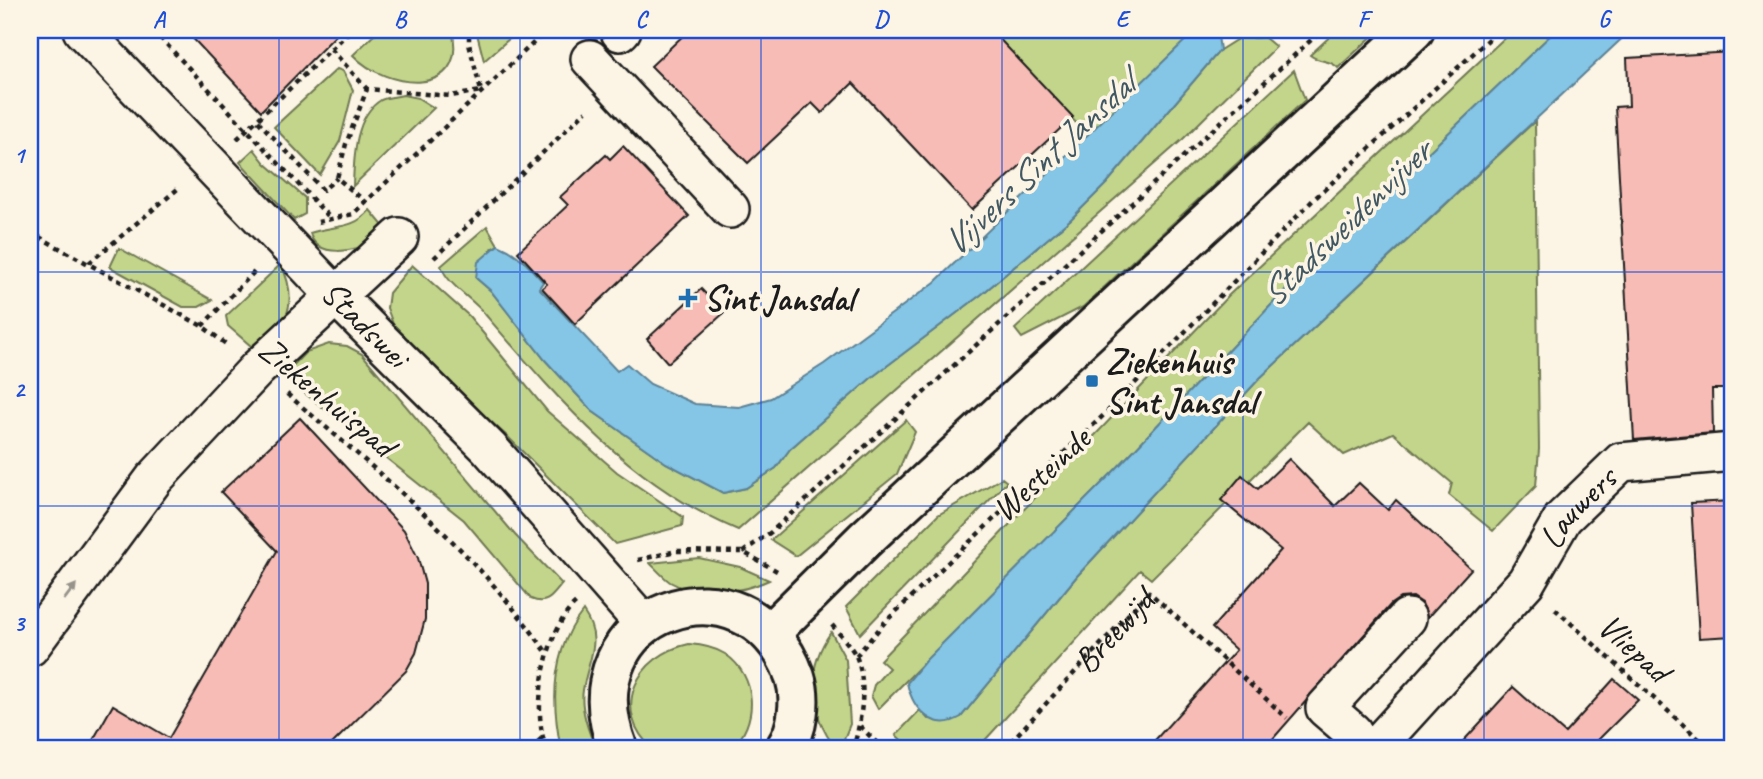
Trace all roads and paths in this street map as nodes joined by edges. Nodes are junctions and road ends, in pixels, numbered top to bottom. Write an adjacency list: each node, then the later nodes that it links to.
1 (82, 30): 19 (street, Stadswei)
2 (153, 30): 16 (path)
3 (470, 30): 11 (path)
4 (547, 30): 11 (path)
5 (1322, 30): 25 (path)
6 (1414, 30): 29 (street, Westeinde)
7 (1499, 30): 32 (path, Westeinde)
8 (331, 50): 10 (path)
9 (602, 71): 15 (street); 20 (path)
10 (368, 89): 11 (path); 13 (path)
11 (481, 90): 14 (path)
12 (258, 121): 13 (path)
13 (337, 178): 14 (path)
14 (366, 202): 16 (path); 18 (path)
15 (730, 209)
16 (331, 219): 19 (path)
17 (30, 232): 22 (path, Ziekenhuispad)
18 (399, 237): 21 (street)
19 (283, 240): 21 (street, Stadswei); 22 (path)
20 (429, 263)
21 (335, 295): 23 (street); 28 (street, Stadswei)
22 (202, 326): 23 (path, Ziekenhuispad)
23 (258, 368): 30 (street, one-way to 23); 31 (path, Ziekenhuispad)
24 (1733, 452): 26 (street, Lauwers)
25 (743, 552)
26 (1526, 582): 35 (street); 42 (path, Vliepad)
27 (1407, 618): 35 (street)
28 (644, 624): 29 (street); 38 (street)
29 (770, 633): 39 (street)
30 (30, 647)
31 (547, 653)
32 (856, 656)
33 (1291, 722): 41 (path, Breewijd)
34 (860, 726): 40 (path)
35 (1360, 745)
36 (531, 749): 37 (path)
37 (547, 749)
38 (618, 749)
39 (785, 749)
40 (883, 749)
41 (1004, 749)
42 (1710, 749)

